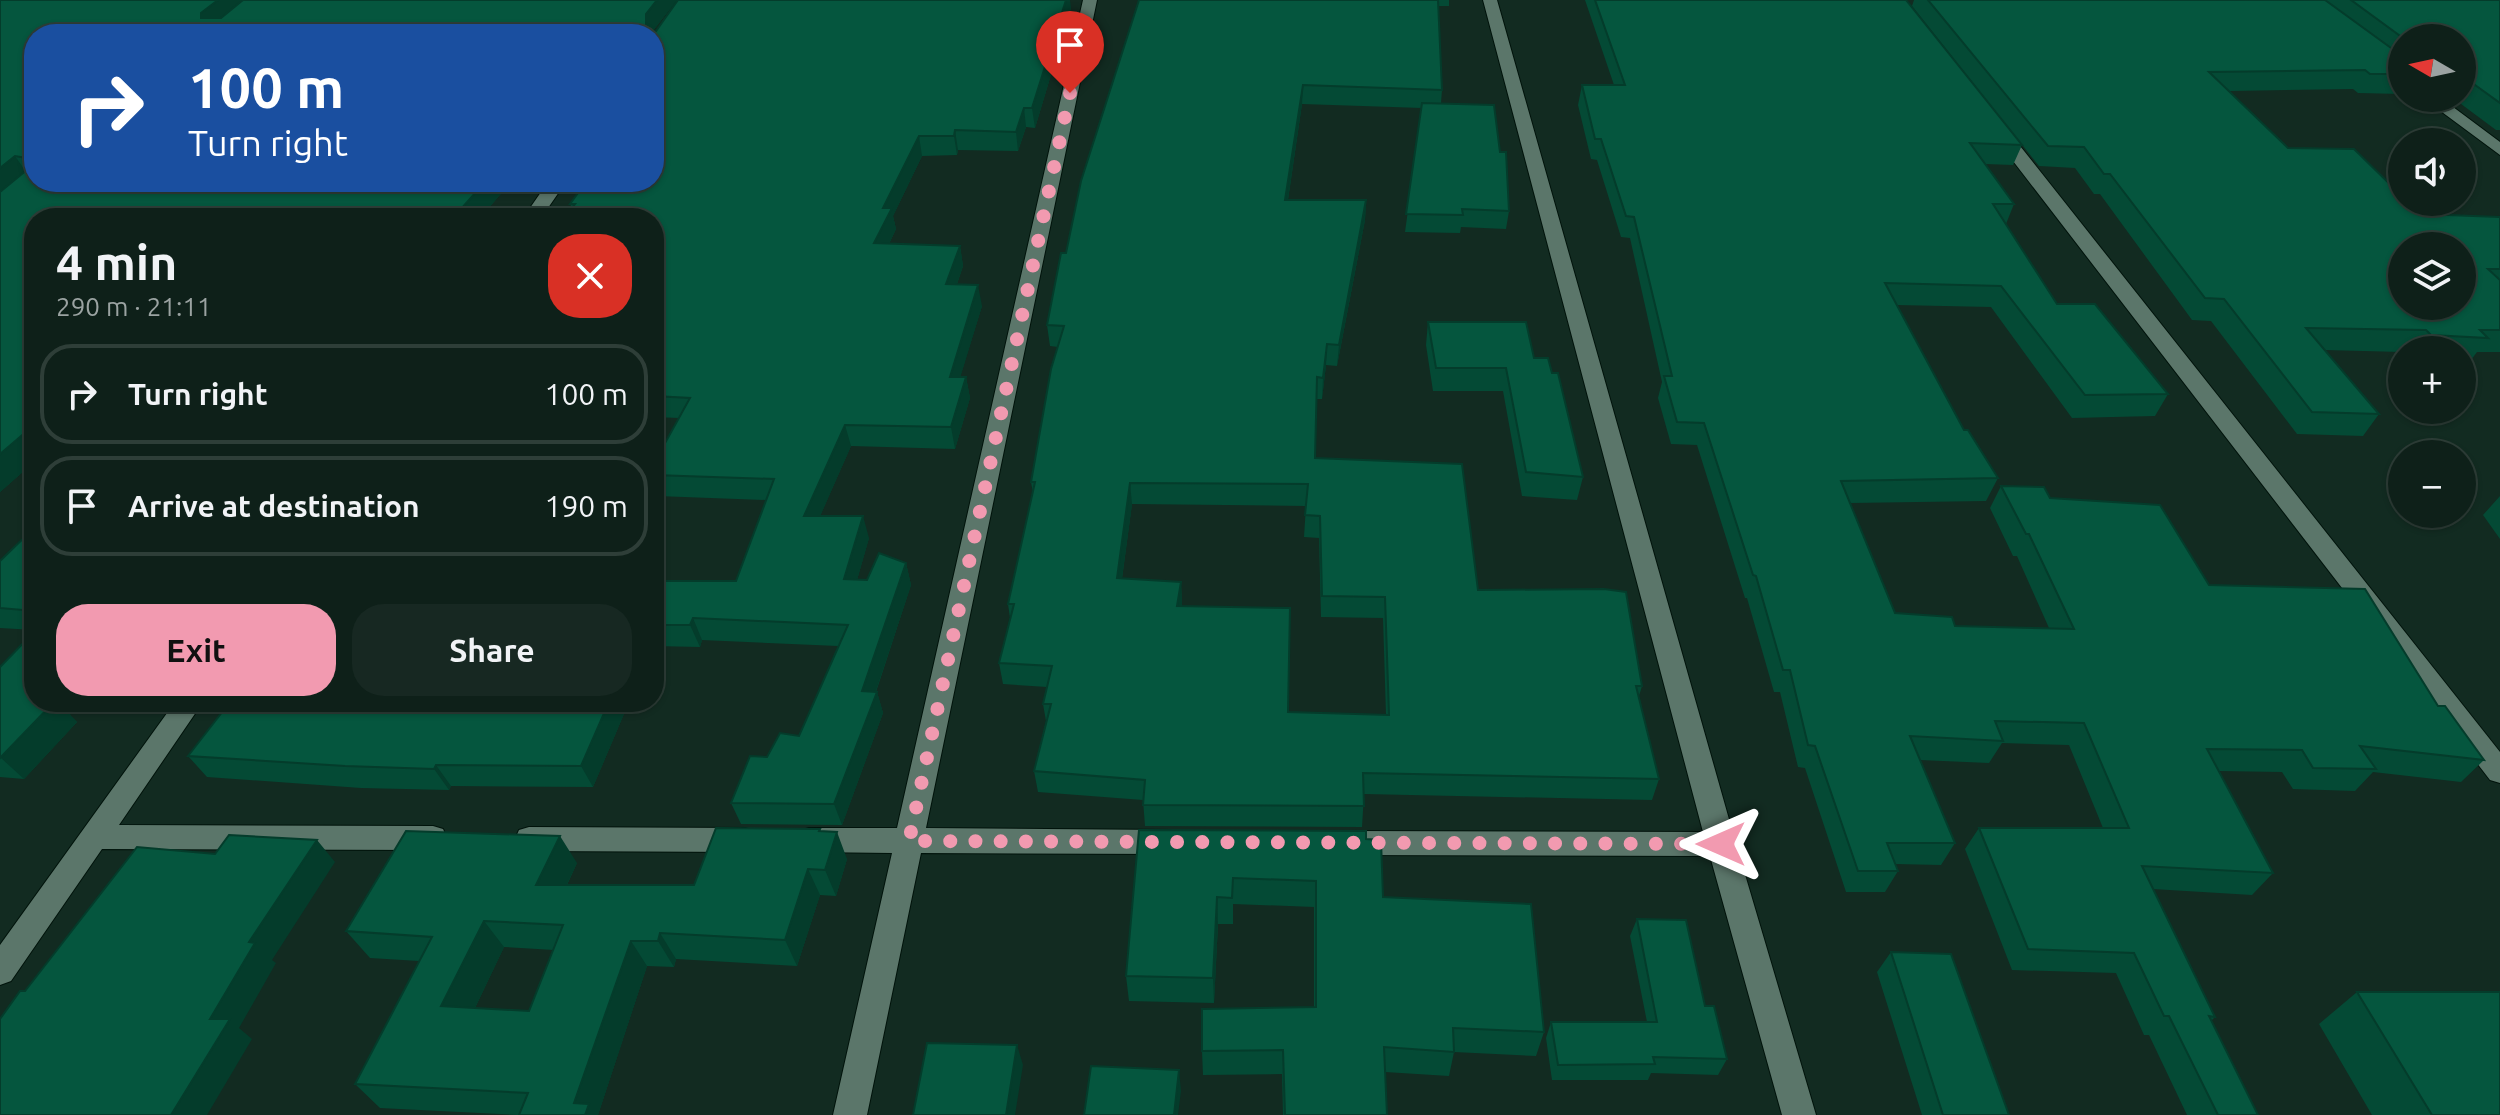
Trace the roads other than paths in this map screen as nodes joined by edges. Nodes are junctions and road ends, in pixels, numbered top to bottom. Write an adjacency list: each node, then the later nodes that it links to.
1 (1090, 0): 11 (street)
2 (1490, 0): 14 (street)
3 (1984, 112): 7 (street)
4 (2450, 112): 5 (street)
5 (2500, 150)
6 (183, 712): 8 (street)
7 (2500, 772)
8 (95, 837): 9 (street); 15 (street)
9 (462, 839)
10 (494, 839): 11 (street)
11 (909, 841): 12 (street); 16 (street)
12 (1196, 842)
13 (1323, 843): 14 (street)
14 (1721, 844): 17 (street)
15 (0, 971)
16 (850, 1115)
17 (1799, 1115)

